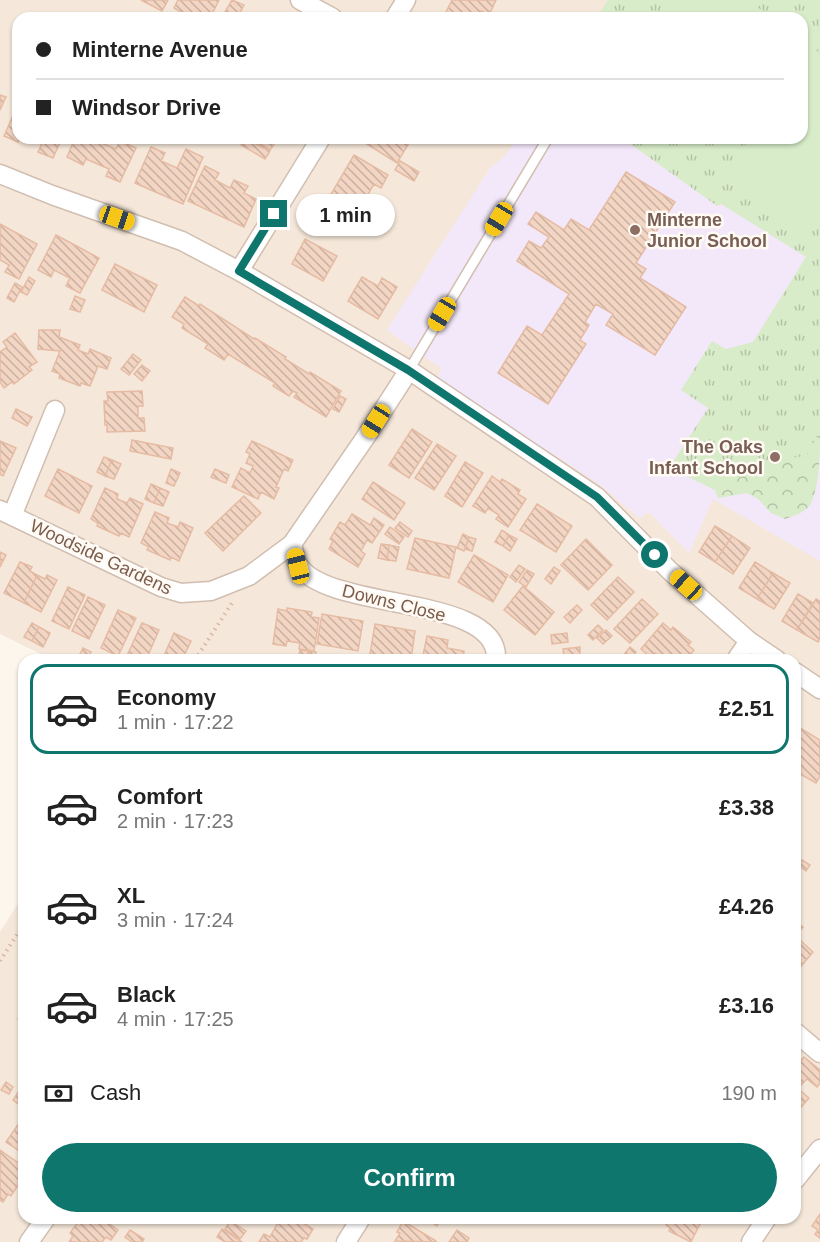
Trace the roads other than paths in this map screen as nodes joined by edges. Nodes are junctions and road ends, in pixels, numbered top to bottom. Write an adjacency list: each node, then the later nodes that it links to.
1 (300, 0): 2 (street)
2 (322, 12)
3 (317, 144): 6 (street)
4 (544, 144): 7 (lane)
5 (0, 174): 6 (street)
6 (239, 271): 7 (street)
7 (408, 370): 10 (street, Woodside Gardens); 11 (street)
8 (55, 410): 9 (street, Woodside Gardens)
9 (6, 513): 10 (street, Woodside Gardens)
10 (292, 544): 12 (street, Downs Close)
11 (749, 641): 13 (street); 14 (street)
12 (496, 654)
13 (740, 654)
14 (768, 654)
15 (801, 676): 16 (street)
16 (820, 689)
17 (801, 1037): 18 (street)
18 (820, 1053)
19 (820, 1149): 20 (street)
20 (801, 1173)
21 (42, 1224): 24 (street)
22 (357, 1224): 25 (street)
23 (763, 1224): 26 (street)
24 (29, 1242)
25 (346, 1242)
26 (751, 1242)

